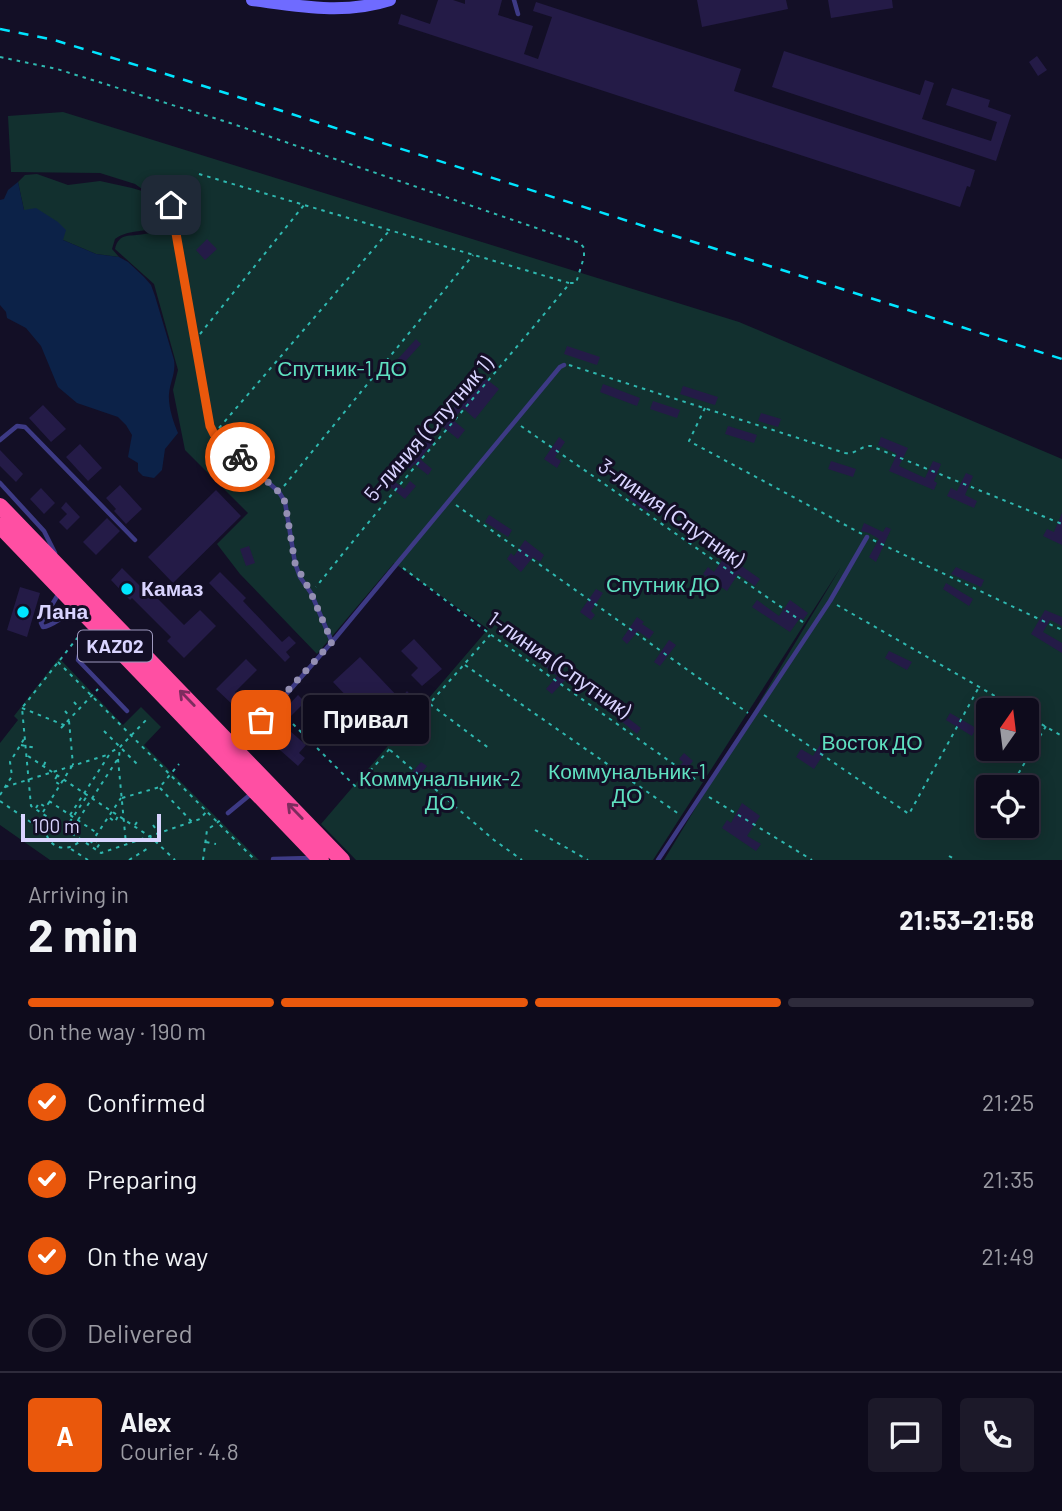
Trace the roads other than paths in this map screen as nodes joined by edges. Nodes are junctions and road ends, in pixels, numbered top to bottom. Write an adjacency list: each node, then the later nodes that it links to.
1 (252, 0): 2 (street)
2 (390, 0)
3 (514, 0): 4 (lane)
4 (517, 14)
5 (171, 205): 17 (lane)
6 (564, 365): 17 (lane)
7 (0, 440): 13 (lane)
8 (0, 483): 12 (lane)
9 (0, 506): 12 (highway, KAZ02)
10 (0, 526): 14 (highway, KAZ02)
11 (867, 537): 25 (lane)
12 (40, 538): 19 (highway, KAZ02, one-way to 12)
13 (135, 540)
14 (62, 590): 15 (highway, KAZ02); 15 (lane)
15 (87, 616): 16 (highway, KAZ02)
16 (100, 629): 18 (lane); 20 (highway, KAZ02)
17 (332, 642): 19 (lane)
18 (127, 711)
19 (234, 747): 24 (highway, KAZ02, one-way to 19)
20 (255, 791): 21 (lane); 23 (highway, KAZ02)
21 (228, 813)
22 (274, 859): 23 (lane)
23 (320, 859)
24 (342, 860)
25 (658, 860)

